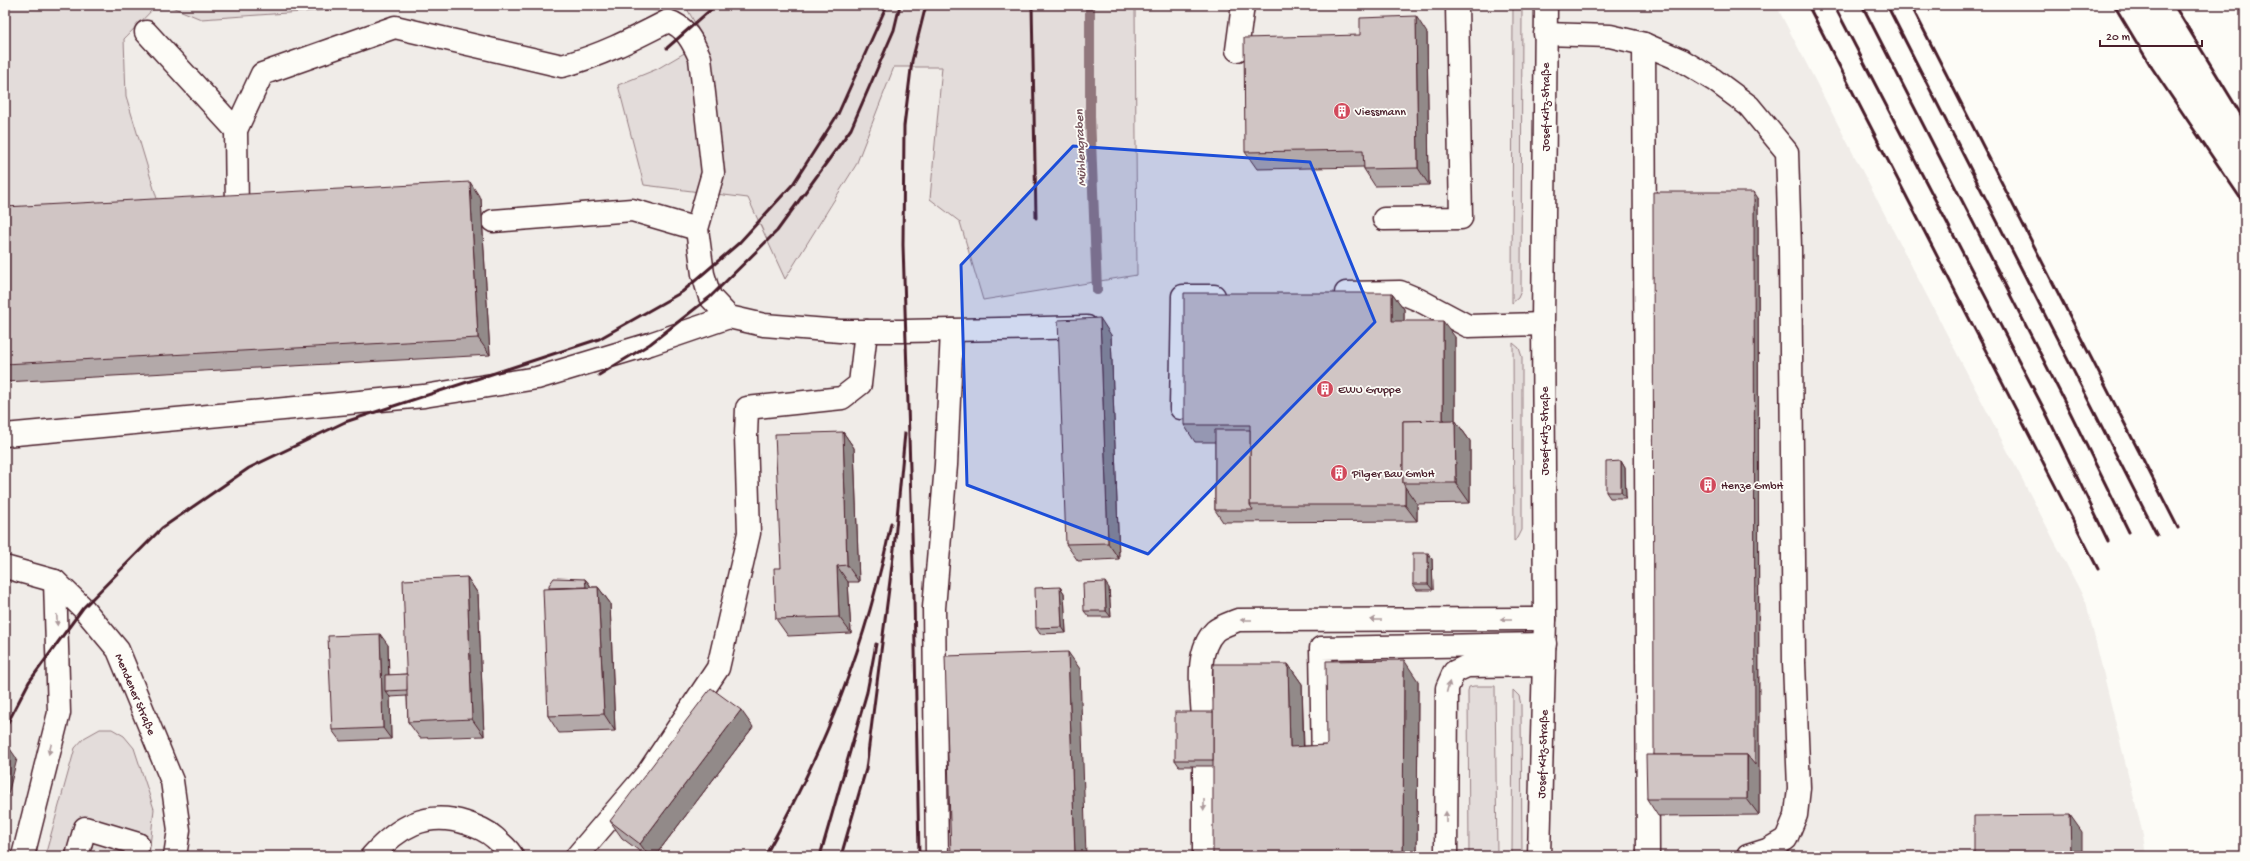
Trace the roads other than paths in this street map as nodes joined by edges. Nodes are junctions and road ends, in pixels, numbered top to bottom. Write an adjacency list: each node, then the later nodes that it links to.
1 (1243, 5): 7 (street)
2 (1456, 5): 10 (street)
3 (1546, 5): 5 (street, Josef-Kitz-Straße)
4 (146, 32): 8 (street)
5 (1545, 34): 6 (street); 16 (street, Josef-Kitz-Straße)
6 (1644, 44): 41 (street); 42 (street)
7 (1237, 50)
8 (236, 130): 9 (street); 12 (street)
9 (237, 212)
10 (1384, 219)
11 (493, 221): 12 (street)
12 (697, 229): 15 (street)
13 (1323, 294): 16 (street)
14 (1237, 295): 20 (street)
15 (729, 318): 19 (street); 21 (street)
16 (1543, 324): 24 (street, Josef-Kitz-Straße)
17 (1087, 327): 18 (street)
18 (952, 330): 19 (street); 37 (street)
19 (866, 331): 36 (street)
20 (1181, 408)
21 (5, 435)
22 (5, 567): 23 (street, Mendener Straße)
23 (55, 581): 30 (street, one-way to 30); 33 (street, Mendener Straße)
24 (1545, 619): 25 (street, Josef-Kitz-Straße); 27 (street, one-way to 27)
25 (1545, 644): 26 (street, Josef-Kitz-Straße); 29 (street)
26 (1544, 665): 39 (street, one-way to 26); 40 (street, Josef-Kitz-Straße)
27 (1203, 718)
28 (1204, 766): 38 (street, one-way to 38)
29 (1323, 767)
30 (23, 856)
31 (77, 856): 32 (street)
32 (135, 856)
33 (175, 856)
34 (372, 856): 35 (street)
35 (512, 856)
36 (577, 856)
37 (937, 856)
38 (1204, 856)
39 (1446, 856)
40 (1539, 856)
41 (1648, 856)
42 (1748, 856)

